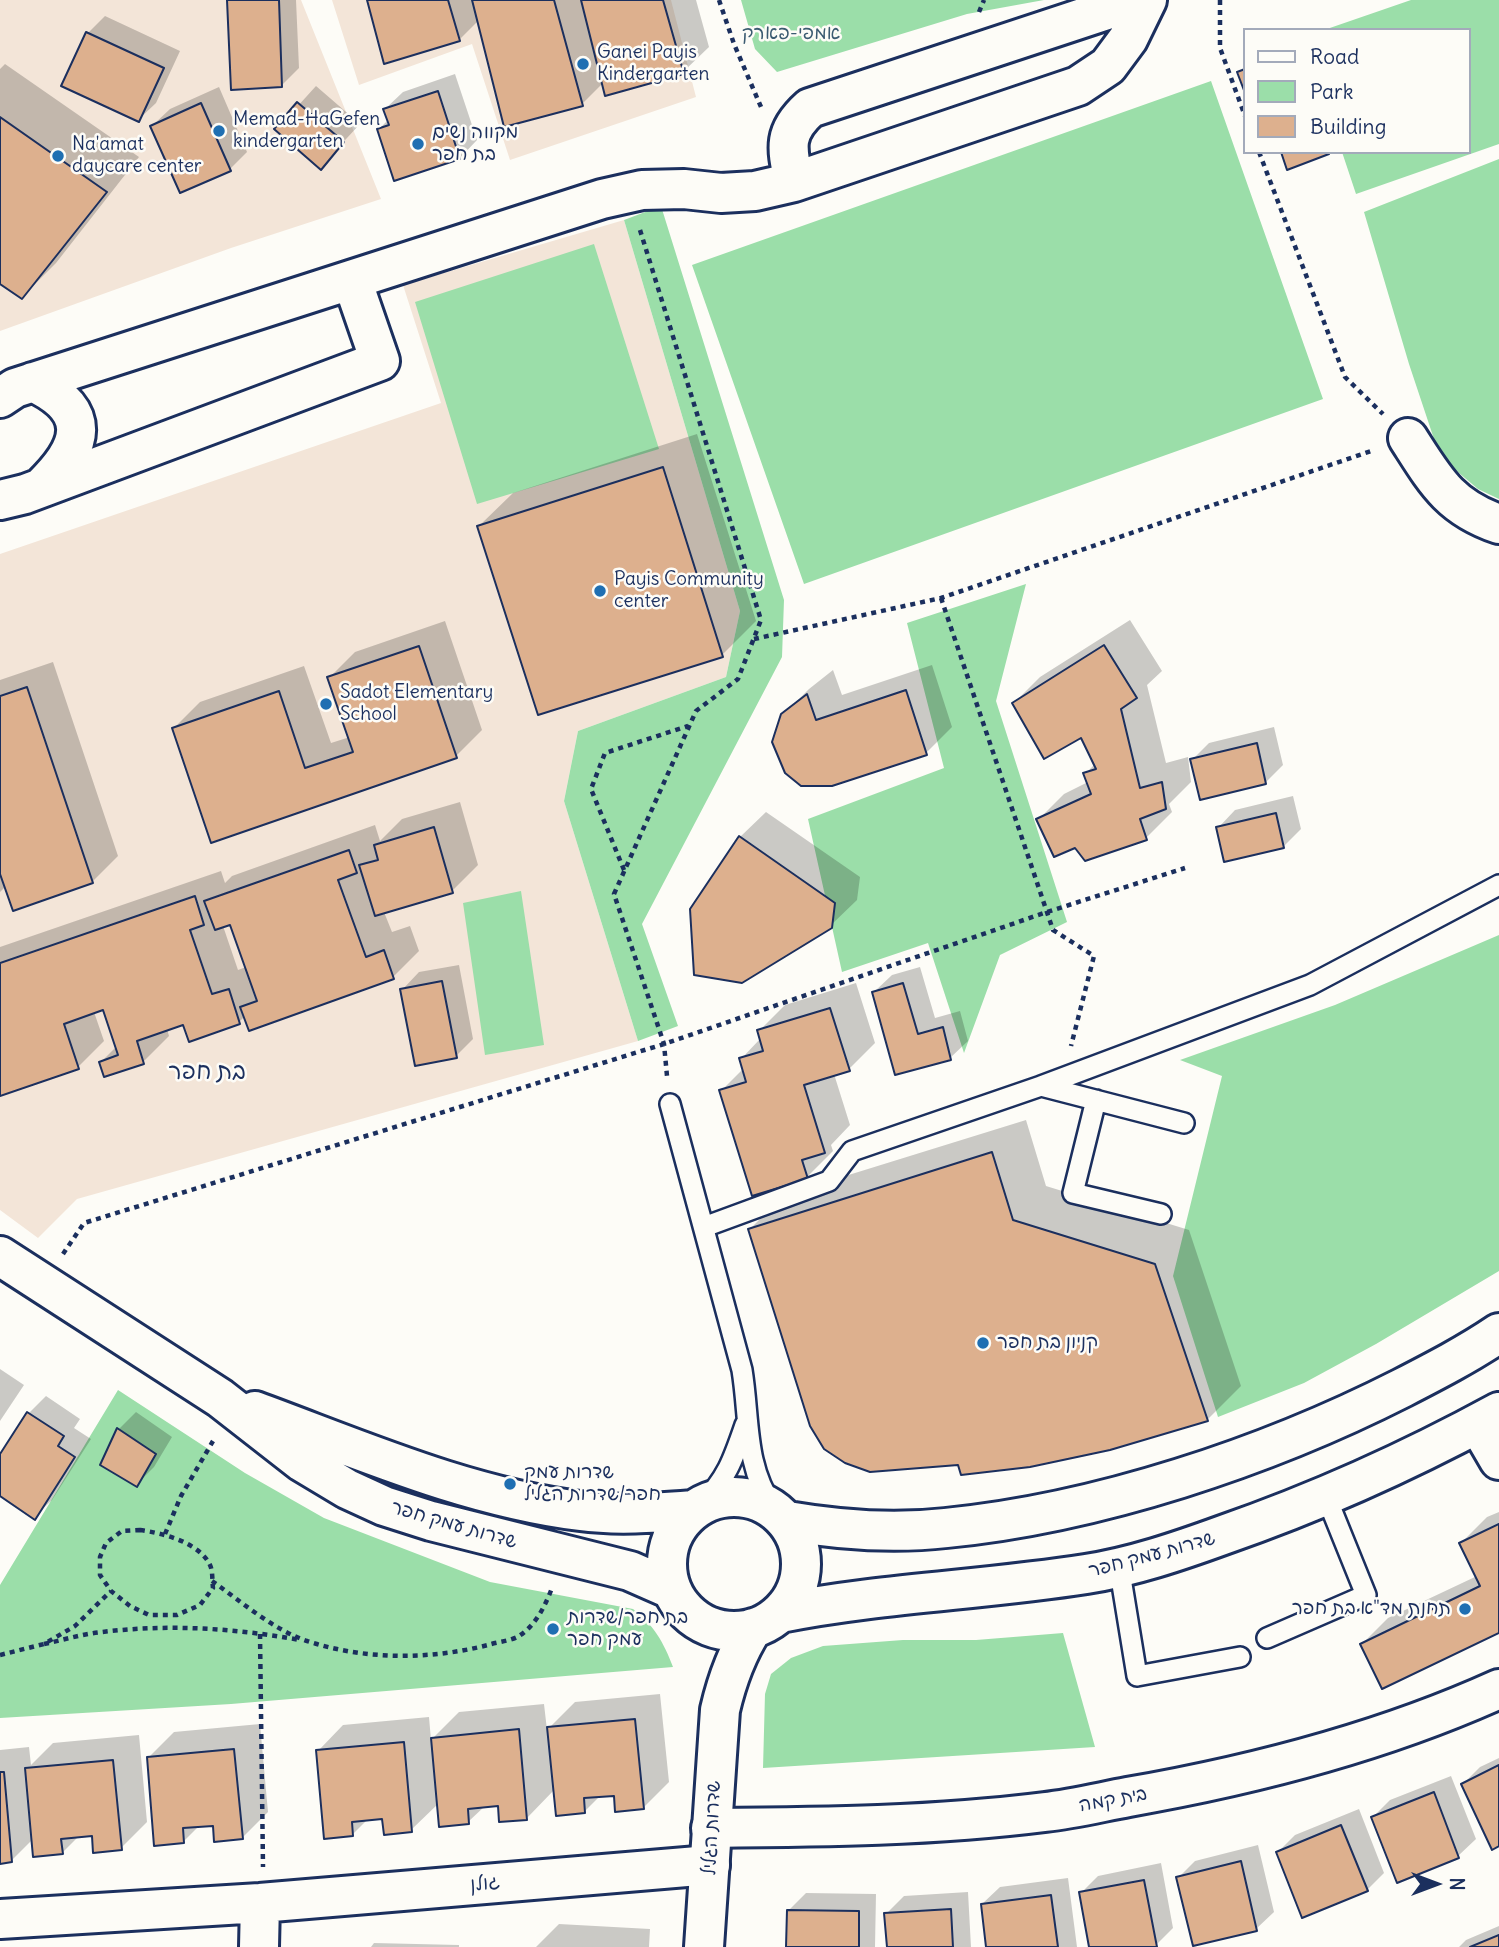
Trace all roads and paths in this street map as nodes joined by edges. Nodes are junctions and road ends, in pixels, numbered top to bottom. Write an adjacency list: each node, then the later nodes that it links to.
1 (719, 0): 6 (path)
2 (1137, 0): 8 (street)
3 (1147, 0): 8 (street)
4 (1220, 0): 5 (path)
5 (1244, 113)
6 (766, 119)
7 (1260, 154): 12 (path)
8 (794, 183): 9 (street)
9 (629, 193): 10 (street); 17 (path)
10 (352, 280): 11 (street); 13 (street)
11 (17, 390): 13 (street)
12 (1408, 438): 15 (street); 16 (path)
13 (42, 487): 14 (street)
14 (0, 499)
15 (1499, 524)
16 (941, 598): 17 (path); 22 (path)
17 (754, 639): 18 (path)
18 (689, 726): 20 (path); 20 (path)
19 (1185, 868): 22 (path)
20 (624, 870): 23 (path)
21 (1499, 885): 24 (lane)
22 (1048, 912): 23 (path); 24 (path)
23 (664, 1044): 27 (path); 32 (path)
24 (1063, 1077): 25 (lane)
25 (1041, 1086): 26 (lane); 30 (lane)
26 (1096, 1100): 28 (lane); 29 (lane)
27 (670, 1104): 30 (lane)
28 (1184, 1123)
29 (1161, 1214)
30 (704, 1227): 36 (lane)
31 (0, 1256): 32 (street, שדרות עמק חפר)
32 (42, 1283): 34 (street, שדרות עמק חפר)
33 (1499, 1333): 40 (street)
34 (226, 1404): 39 (street, שדרות עמק חפר); 41 (path); 42 (street, שדרות עמק חפר)
35 (1489, 1418): 37 (street); 38 (street, שדרות עמק חפר)
36 (746, 1421): 39 (lane); 40 (lane)
37 (1499, 1460)
38 (1326, 1496): 43 (street, שדרות עמק חפר); 50 (lane)
39 (696, 1508): 40 (street); 45 (street)
40 (780, 1514): 47 (street)
41 (165, 1534): 44 (path); 46 (path)
42 (565, 1555): 45 (street, שדרות עמק חפר); 51 (path)
43 (1119, 1566): 47 (street, שדרות עמק חפר); 54 (lane)
44 (212, 1580): 46 (path); 51 (path)
45 (671, 1589): 48 (street)
46 (111, 1591): 52 (path)
47 (767, 1620): 48 (street); 56 (street, שדרות הגליל)
48 (699, 1622): 56 (street, שדרות הגליל)
49 (260, 1634): 51 (path); 52 (path); 58 (path)
50 (1267, 1638)
51 (307, 1641)
52 (44, 1644): 53 (path)
53 (0, 1656)
54 (1240, 1657)
55 (1499, 1689): 57 (street, בית קמה)
56 (720, 1710): 57 (street, שדרות הגליל)
57 (710, 1847): 58 (street, גולן); 61 (street, שדרות הגליל)
58 (260, 1903): 59 (street, גולן); 60 (street)
59 (0, 1919)
60 (259, 1947)
61 (704, 1947)

